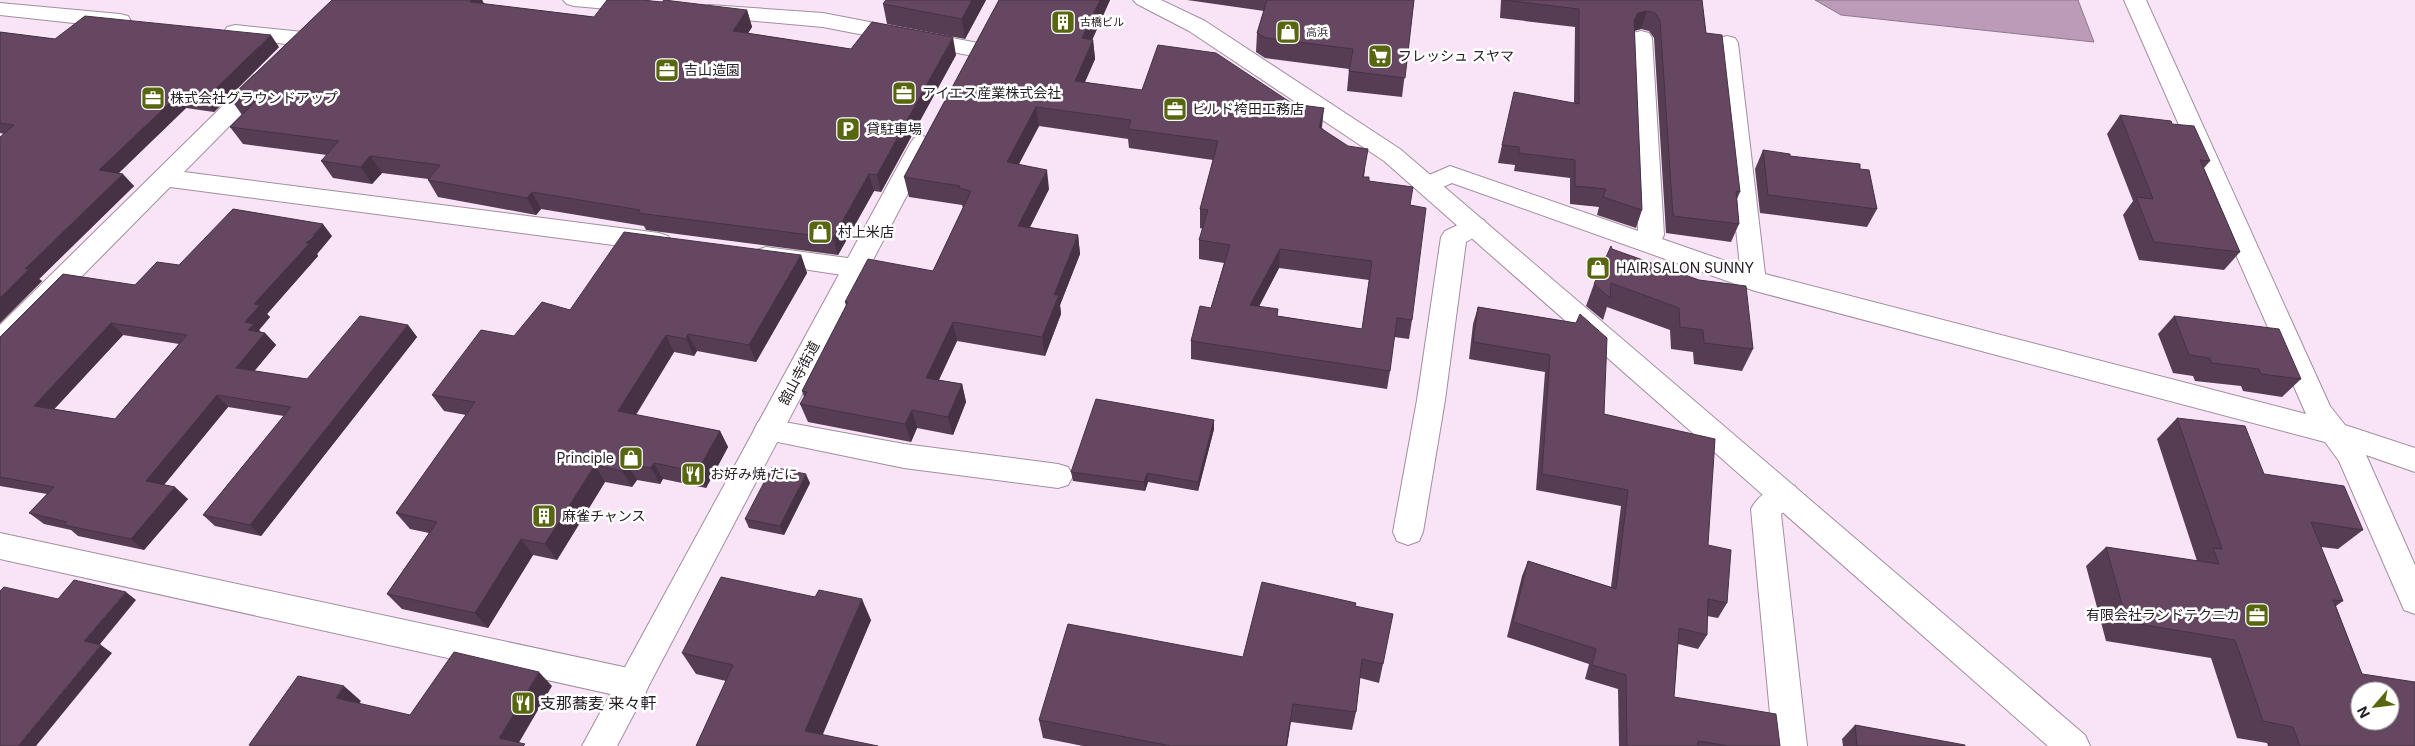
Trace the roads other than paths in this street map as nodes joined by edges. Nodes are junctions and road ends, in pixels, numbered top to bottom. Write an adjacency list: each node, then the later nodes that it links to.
1 (574, 0): 4 (street)
2 (1144, 0): 16 (street)
3 (2135, 0): 25 (street)
4 (660, 8)
5 (0, 9): 7 (street)
6 (688, 10): 12 (street)
7 (137, 22)
8 (986, 24): 12 (street)
9 (215, 30): 15 (street)
10 (1642, 38): 18 (street)
11 (1727, 43): 22 (street)
12 (973, 49): 13 (street)
13 (960, 74)
14 (933, 124): 21 (street, 舘山寺街道)
15 (164, 178): 19 (street); 23 (street)
16 (1428, 185): 17 (street); 18 (street)
17 (1476, 226): 28 (street); 29 (street)
18 (1647, 243): 22 (street)
19 (678, 245)
20 (747, 254): 21 (street)
21 (856, 268): 24 (street, 舘山寺街道)
22 (1750, 279): 25 (street)
23 (0, 342)
24 (768, 430): 27 (street); 32 (street, 舘山寺街道)
25 (2334, 433): 26 (street); 31 (street)
26 (2415, 460)
27 (1058, 476)
28 (1785, 496): 34 (street); 35 (street)
29 (1408, 532)
30 (0, 546): 32 (street)
31 (2415, 600)
32 (633, 684): 33 (street, 舘山寺街道)
33 (599, 746)
34 (1790, 746)
35 (2073, 746)

